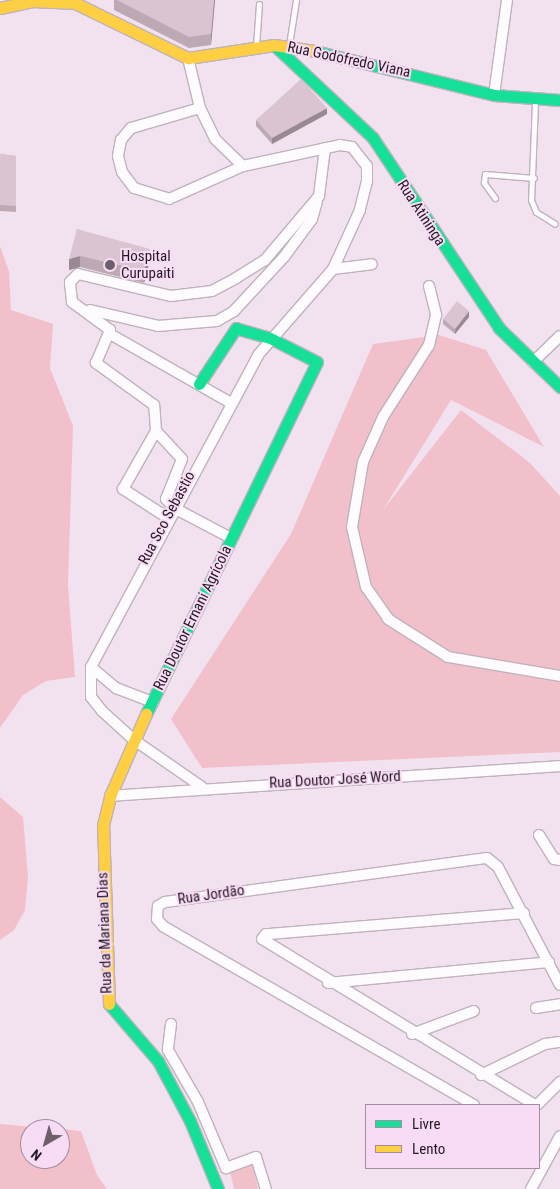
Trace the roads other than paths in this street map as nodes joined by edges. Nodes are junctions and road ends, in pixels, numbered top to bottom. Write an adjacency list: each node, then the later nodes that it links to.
1 (296, 0): 7 (lane)
2 (507, 0): 10 (street)
3 (24, 1): 5 (street); 9 (street)
4 (259, 4): 8 (lane)
5 (0, 8)
6 (274, 44): 7 (street, Rua Godofredo Viana); 8 (street, Rua Godofredo Viana); 27 (street, Rua Atininga)
7 (288, 46): 10 (street, Rua Godofredo Viana)
8 (256, 47): 9 (street, Rua Godofredo Viana)
9 (188, 58): 13 (street)
10 (494, 95): 12 (street, Rua Godofredo Viana)
11 (560, 100): 12 (street, Rua Godofredo Viana)
12 (535, 102): 16 (lane)
13 (200, 108): 15 (street); 15 (street)
14 (325, 148): 15 (street); 17 (street); 21 (street, Rua Sco Sebastio)
15 (243, 166)
16 (534, 178): 18 (lane); 19 (lane)
17 (319, 196): 23 (street); 23 (street)
18 (495, 198)
19 (554, 224)
20 (372, 264): 21 (street)
21 (333, 269): 26 (street, Rua Sco Sebastio)
22 (429, 286): 36 (street)
23 (75, 305): 24 (street)
24 (110, 334): 28 (street); 31 (street)
25 (560, 336): 27 (street)
26 (270, 338): 28 (street); 30 (street, Rua Sco Sebastio); 34 (street, Rua Doutor Ernani Agrícola)
27 (533, 362): 29 (street, Rua Atininga)
28 (199, 384): 30 (street)
29 (560, 387)
30 (229, 402): 32 (street, Rua Sco Sebastio)
31 (156, 431): 32 (street); 33 (street)
32 (174, 508): 33 (street, Rua Sco Sebastio); 34 (street)
33 (168, 518): 35 (street, Rua Sco Sebastio)
34 (231, 538): 37 (street, Rua Doutor Ernani Agrícola)
35 (91, 667): 37 (street); 38 (street, Rua Sco Sebastio)
36 (560, 676)
37 (153, 702): 38 (street, Rua Doutor Ernani Agrícola)
38 (134, 740): 40 (street, Rua Sco Sebastio); 41 (street, Rua Doutor Ernani Agrícola)
39 (560, 766): 40 (street, Rua Doutor José Word)
40 (202, 787): 41 (street, Rua Doutor José Word)
41 (110, 796): 61 (street, Rua da Mariana Dias)
42 (539, 835): 43 (street)
43 (560, 860)
44 (524, 913): 45 (street, Rua Jordão); 46 (street); 56 (street, Rua Jordão)
45 (549, 962): 46 (street); 47 (street, Rua Jordão)
46 (328, 982): 52 (street)
47 (560, 985)
48 (560, 1004): 49 (street)
49 (536, 1008)
50 (474, 1011): 52 (street)
51 (171, 1024): 60 (street)
52 (412, 1034): 54 (street)
53 (560, 1042): 54 (street)
54 (481, 1075): 57 (street)
55 (560, 1082): 58 (street)
56 (472, 1104)
57 (534, 1104)
58 (537, 1104)
59 (560, 1136): 64 (street)
60 (226, 1168): 61 (street); 63 (street)
61 (212, 1171): 62 (street, Rua da Mariana Dias)
62 (218, 1189)
63 (266, 1189)
64 (531, 1189)

